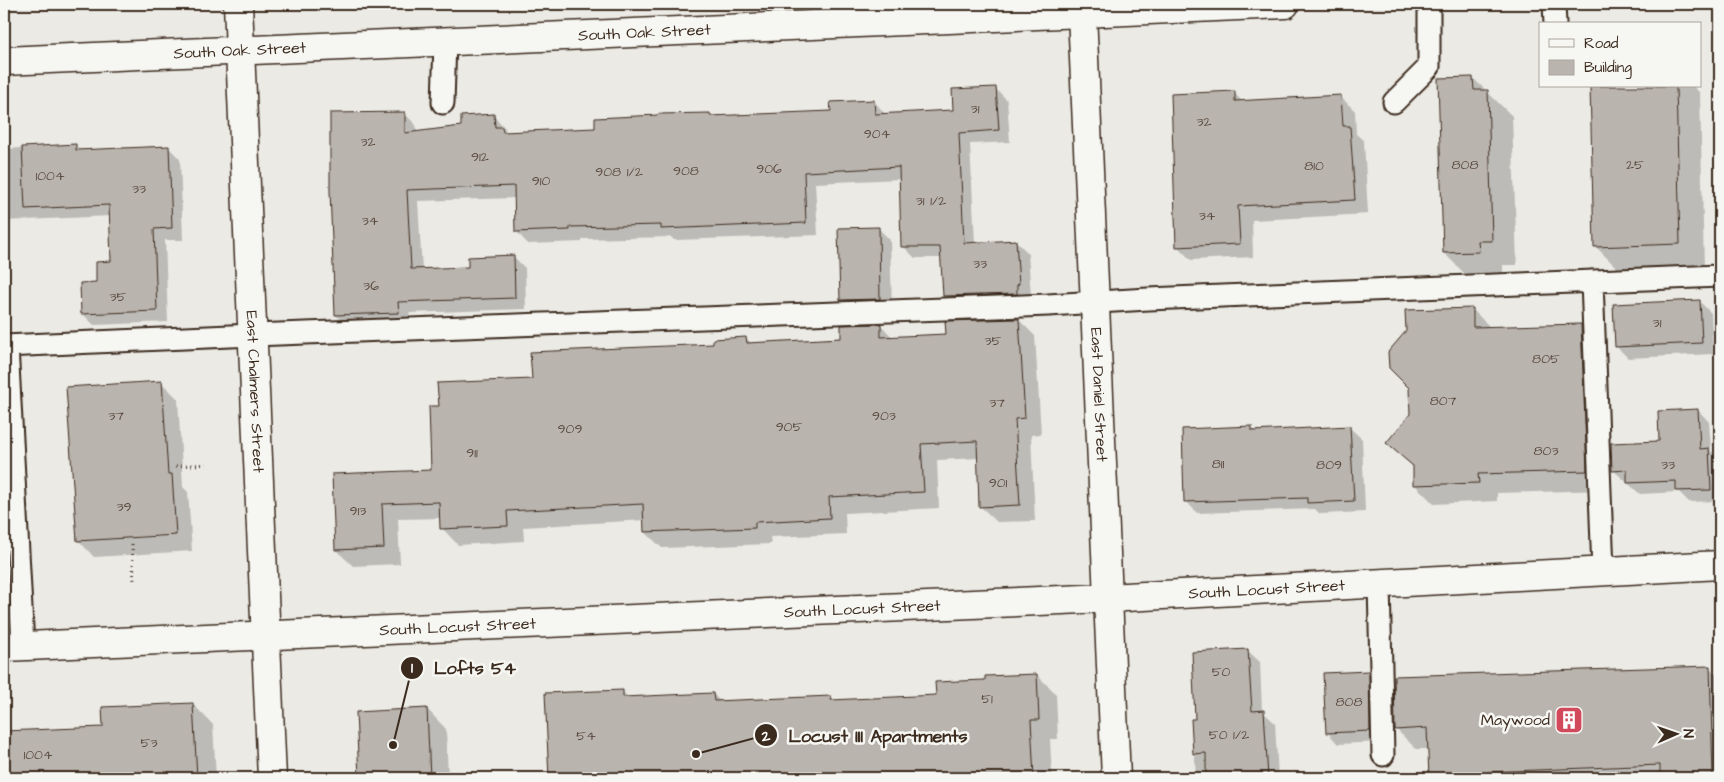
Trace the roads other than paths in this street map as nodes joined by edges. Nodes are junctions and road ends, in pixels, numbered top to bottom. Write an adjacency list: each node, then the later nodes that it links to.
1 (238, 4): 8 (street, East Chalmers Street)
2 (1285, 4): 5 (street, South Oak Street)
3 (1429, 4): 10 (lane)
4 (1554, 4): 6 (lane)
5 (1082, 8): 7 (street, South Oak Street); 14 (street, East Daniel Street)
6 (1555, 22)
7 (446, 41): 8 (street, South Oak Street); 11 (lane)
8 (240, 51): 9 (street, South Oak Street); 15 (street, East Chalmers Street)
9 (4, 61)
10 (1394, 102)
11 (443, 103)
12 (1720, 276): 13 (lane)
13 (1592, 281): 14 (lane); 18 (lane)
14 (1095, 301): 15 (lane); 20 (street, East Daniel Street)
15 (253, 335): 16 (lane); 21 (street, East Chalmers Street)
16 (6, 346): 22 (lane)
17 (1720, 565): 18 (street, South Locust Street)
18 (1603, 571): 19 (street, South Locust Street)
19 (1379, 583): 20 (street, South Locust Street); 23 (lane)
20 (1108, 598): 21 (street, South Locust Street); 25 (street, East Daniel Street)
21 (266, 636): 22 (street, South Locust Street); 24 (street, East Chalmers Street)
22 (14, 646)
23 (1383, 755)
24 (272, 778)
25 (1116, 778)

